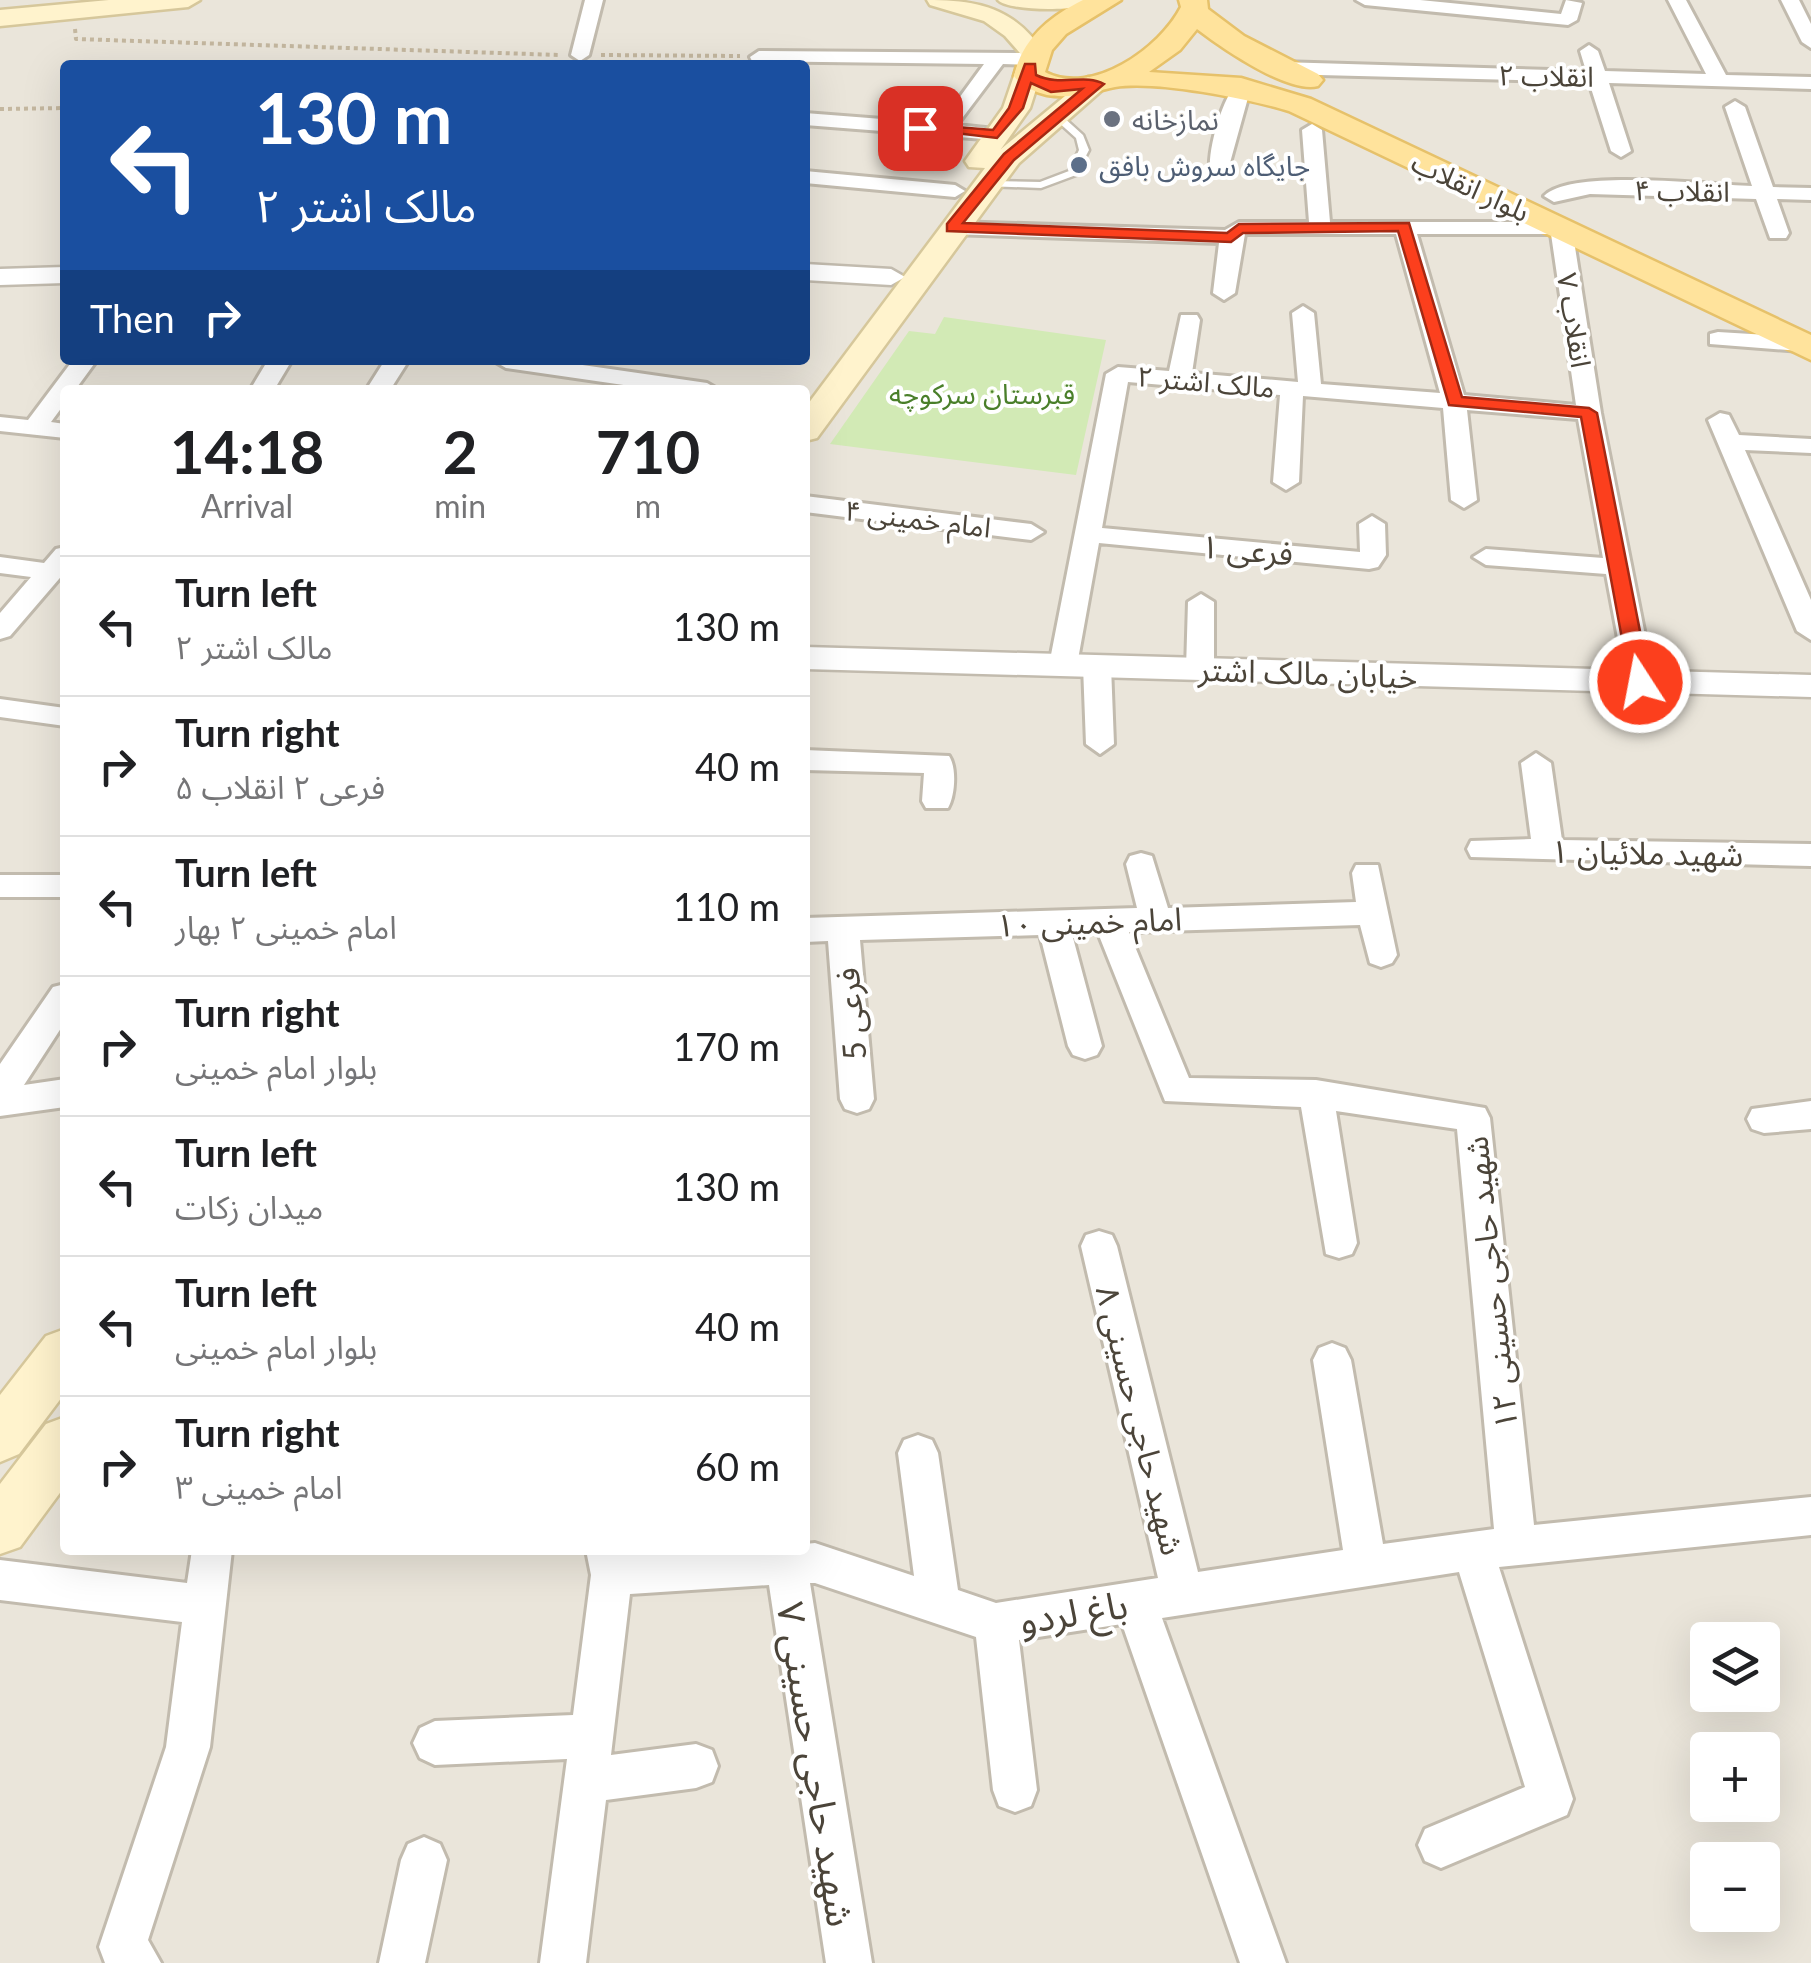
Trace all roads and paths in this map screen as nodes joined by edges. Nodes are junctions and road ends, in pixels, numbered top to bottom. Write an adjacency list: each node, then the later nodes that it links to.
1 (188, 0): 12 (main road)
2 (594, 0): 18 (street)
3 (1010, 0): 4 (main road)
4 (1087, 0)
5 (1107, 0): 21 (main road)
6 (1365, 0): 9 (street)
7 (1790, 0): 15 (street)
8 (958, 2): 21 (main road)
9 (1573, 3)
10 (1197, 4): 22 (main road, بلوار انقلاب); 25 (main road)
11 (0, 6): 12 (main road)
12 (66, 6): 14 (main road); 18 (path)
13 (1681, 9): 26 (street)
14 (0, 18)
15 (1811, 42)
16 (1528, 50): 23 (street)
17 (1589, 51): 24 (street)
18 (580, 55): 19 (path)
19 (759, 57): 20 (street)
20 (997, 59): 21 (street); 34 (street)
21 (1031, 60): 25 (main road, بلوار انقلاب); 36 (main road)
22 (1280, 68): 23 (street, انقلاب ۲); 38 (main road, بلوار انقلاب)
23 (1529, 75): 24 (street, انقلاب ۲)
24 (1595, 76): 26 (street, انقلاب ۲); 37 (street)
25 (1106, 80): 28 (main road, بلوار انقلاب); 32 (main road)
26 (1719, 80): 27 (street, انقلاب ۲)
27 (1811, 83)
28 (1242, 87): 38 (main road, بلوار انقلاب); 39 (street)
29 (1735, 107): 45 (street)
30 (60, 108): 31 (path)
31 (0, 109)
32 (1058, 118): 42 (main road); 42 (lane)
33 (810, 119): 36 (street)
34 (953, 120)
35 (1312, 130): 49 (street)
36 (997, 134): 44 (main road)
37 (1621, 150)
38 (1436, 155): 40 (main road, بلوار انقلاب); 43 (main road, بلوار انقلاب)
39 (1218, 170)
40 (1499, 170): 43 (main road); 47 (main road, بلوار انقلاب)
41 (810, 177): 44 (street)
42 (989, 184): 50 (main road)
43 (1469, 185): 51 (main road, بلوار انقلاب)
44 (955, 191): 56 (main road)
45 (1766, 192): 46 (street, انقلاب ۴); 47 (street, انقلاب ۴); 52 (street)
46 (1811, 194)
47 (1554, 196): 61 (main road, بلوار انقلاب)
48 (1404, 226): 49 (street); 51 (street); 71 (street)
49 (1320, 227): 53 (street)
50 (952, 228): 53 (street); 62 (main road)
51 (1561, 228): 61 (main road, بلوار انقلاب); 72 (street, انقلاب ۷)
52 (1778, 233)
53 (1231, 237): 58 (street)
54 (810, 272): 56 (street)
55 (60, 275): 57 (street)
56 (891, 276): 62 (main road)
57 (0, 277)
58 (1224, 293)
59 (1303, 313): 69 (street)
60 (1189, 320): 65 (street)
61 (1808, 336)
62 (857, 341): 66 (main road)
63 (528, 365): 67 (street)
64 (674, 365): 67 (street)
65 (1180, 378): 69 (street, مالک اشتر ۲); 83 (street, مالک اشتر ۲)
66 (822, 382): 73 (main road)
67 (662, 383): 68 (street)
68 (675, 385)
69 (1301, 388): 71 (street, مالک اشتر ۲); 78 (street)
70 (60, 393): 75 (street)
71 (1454, 402): 72 (street, مالک اشتر ۲); 79 (street)
72 (1589, 413): 87 (street, انقلاب ۷)
73 (810, 417)
74 (0, 424): 75 (street)
75 (34, 428): 76 (street)
76 (60, 431)
77 (1811, 446): 89 (street)
78 (1286, 482)
79 (1464, 500)
80 (810, 505): 82 (street, امام خمینی ۴)
81 (1372, 524): 83 (street, فرعی ۱)
82 (1030, 532)
83 (1087, 534): 92 (street, مالک اشتر ۲)
84 (1486, 557): 87 (street)
85 (58, 564): 86 (street); 90 (street)
86 (0, 565)
87 (1618, 567): 94 (street, انقلاب ۷)
88 (1201, 602): 93 (street)
89 (1808, 614)
90 (0, 630)
91 (810, 658): 92 (street, خیابان مالک اشتر)
92 (1080, 666): 93 (street, خیابان مالک اشتر); 98 (street, مالک اشتر ۲)
93 (1200, 669): 94 (street, خیابان مالک اشتر)
94 (1640, 682): 95 (street, خیابان مالک اشتر)
95 (1811, 686)
96 (0, 708): 97 (street)
97 (60, 716)
98 (1100, 744)
99 (810, 760): 101 (street)
100 (1536, 763): 103 (street)
101 (937, 801)
102 (1482, 848): 103 (street, شهید ملائیان ۱)
103 (1548, 849): 104 (street, شهید ملائیان ۱)
104 (1811, 855)
105 (1141, 864): 110 (street)
106 (1367, 874): 109 (street)
107 (0, 886): 108 (street)
108 (60, 886)
109 (1373, 912): 110 (street, امام خمینی ۱۰); 115 (street)
110 (1154, 919): 111 (street, امام خمینی ۱۰)
111 (1109, 920): 112 (street, امام خمینی ۱۰); 119 (street)
112 (1053, 922): 113 (street, امام خمینی ۱۰); 117 (street)
113 (843, 928): 114 (street, امام خمینی ۱۰); 120 (street, فرعی 5)
114 (810, 930)
115 (1381, 956)
116 (60, 1003): 121 (street)
117 (1085, 1046)
118 (60, 1094): 121 (street)
119 (1316, 1094): 124 (street); 133 (street, شهید حاجی حسینی ۱۲)
120 (857, 1099)
121 (0, 1101)
122 (1811, 1115): 123 (street)
123 (1764, 1119)
124 (1339, 1244)
125 (1099, 1246): 140 (street, شهید حاجی حسینی ۸)
126 (60, 1359): 128 (main road)
127 (1332, 1360): 138 (street)
128 (0, 1437)
129 (918, 1452): 142 (street)
130 (60, 1455): 132 (main road)
131 (1811, 1516): 133 (street, باغ لردو)
132 (0, 1528)
133 (1516, 1545): 134 (street, باغ لردو)
134 (1473, 1550): 138 (street, باغ لردو); 150 (street)
135 (211, 1555): 143 (street)
136 (769, 1560): 137 (street, باغ لردو); 142 (street, باغ لردو); 155 (street, شهید حاجی حسینی ۷)
137 (609, 1562): 145 (street, باغ لردو)
138 (1366, 1567): 140 (street, باغ لردو)
139 (0, 1580): 143 (street)
140 (1183, 1595): 141 (street, باغ لردو)
141 (1135, 1602): 144 (street, باغ لردو); 156 (street)
142 (938, 1604): 144 (street, باغ لردو)
143 (205, 1605): 152 (street)
144 (996, 1623): 149 (street)
145 (591, 1736): 146 (street); 148 (street, باغ لردو)
146 (435, 1744)
147 (696, 1766): 148 (street)
148 (586, 1780): 154 (street, باغ لردو)
149 (1015, 1790)
150 (1441, 1846)
151 (424, 1860): 153 (street)
152 (130, 1955)
153 (402, 1963)
154 (563, 1963)
155 (849, 1963)
156 (1262, 1963)

